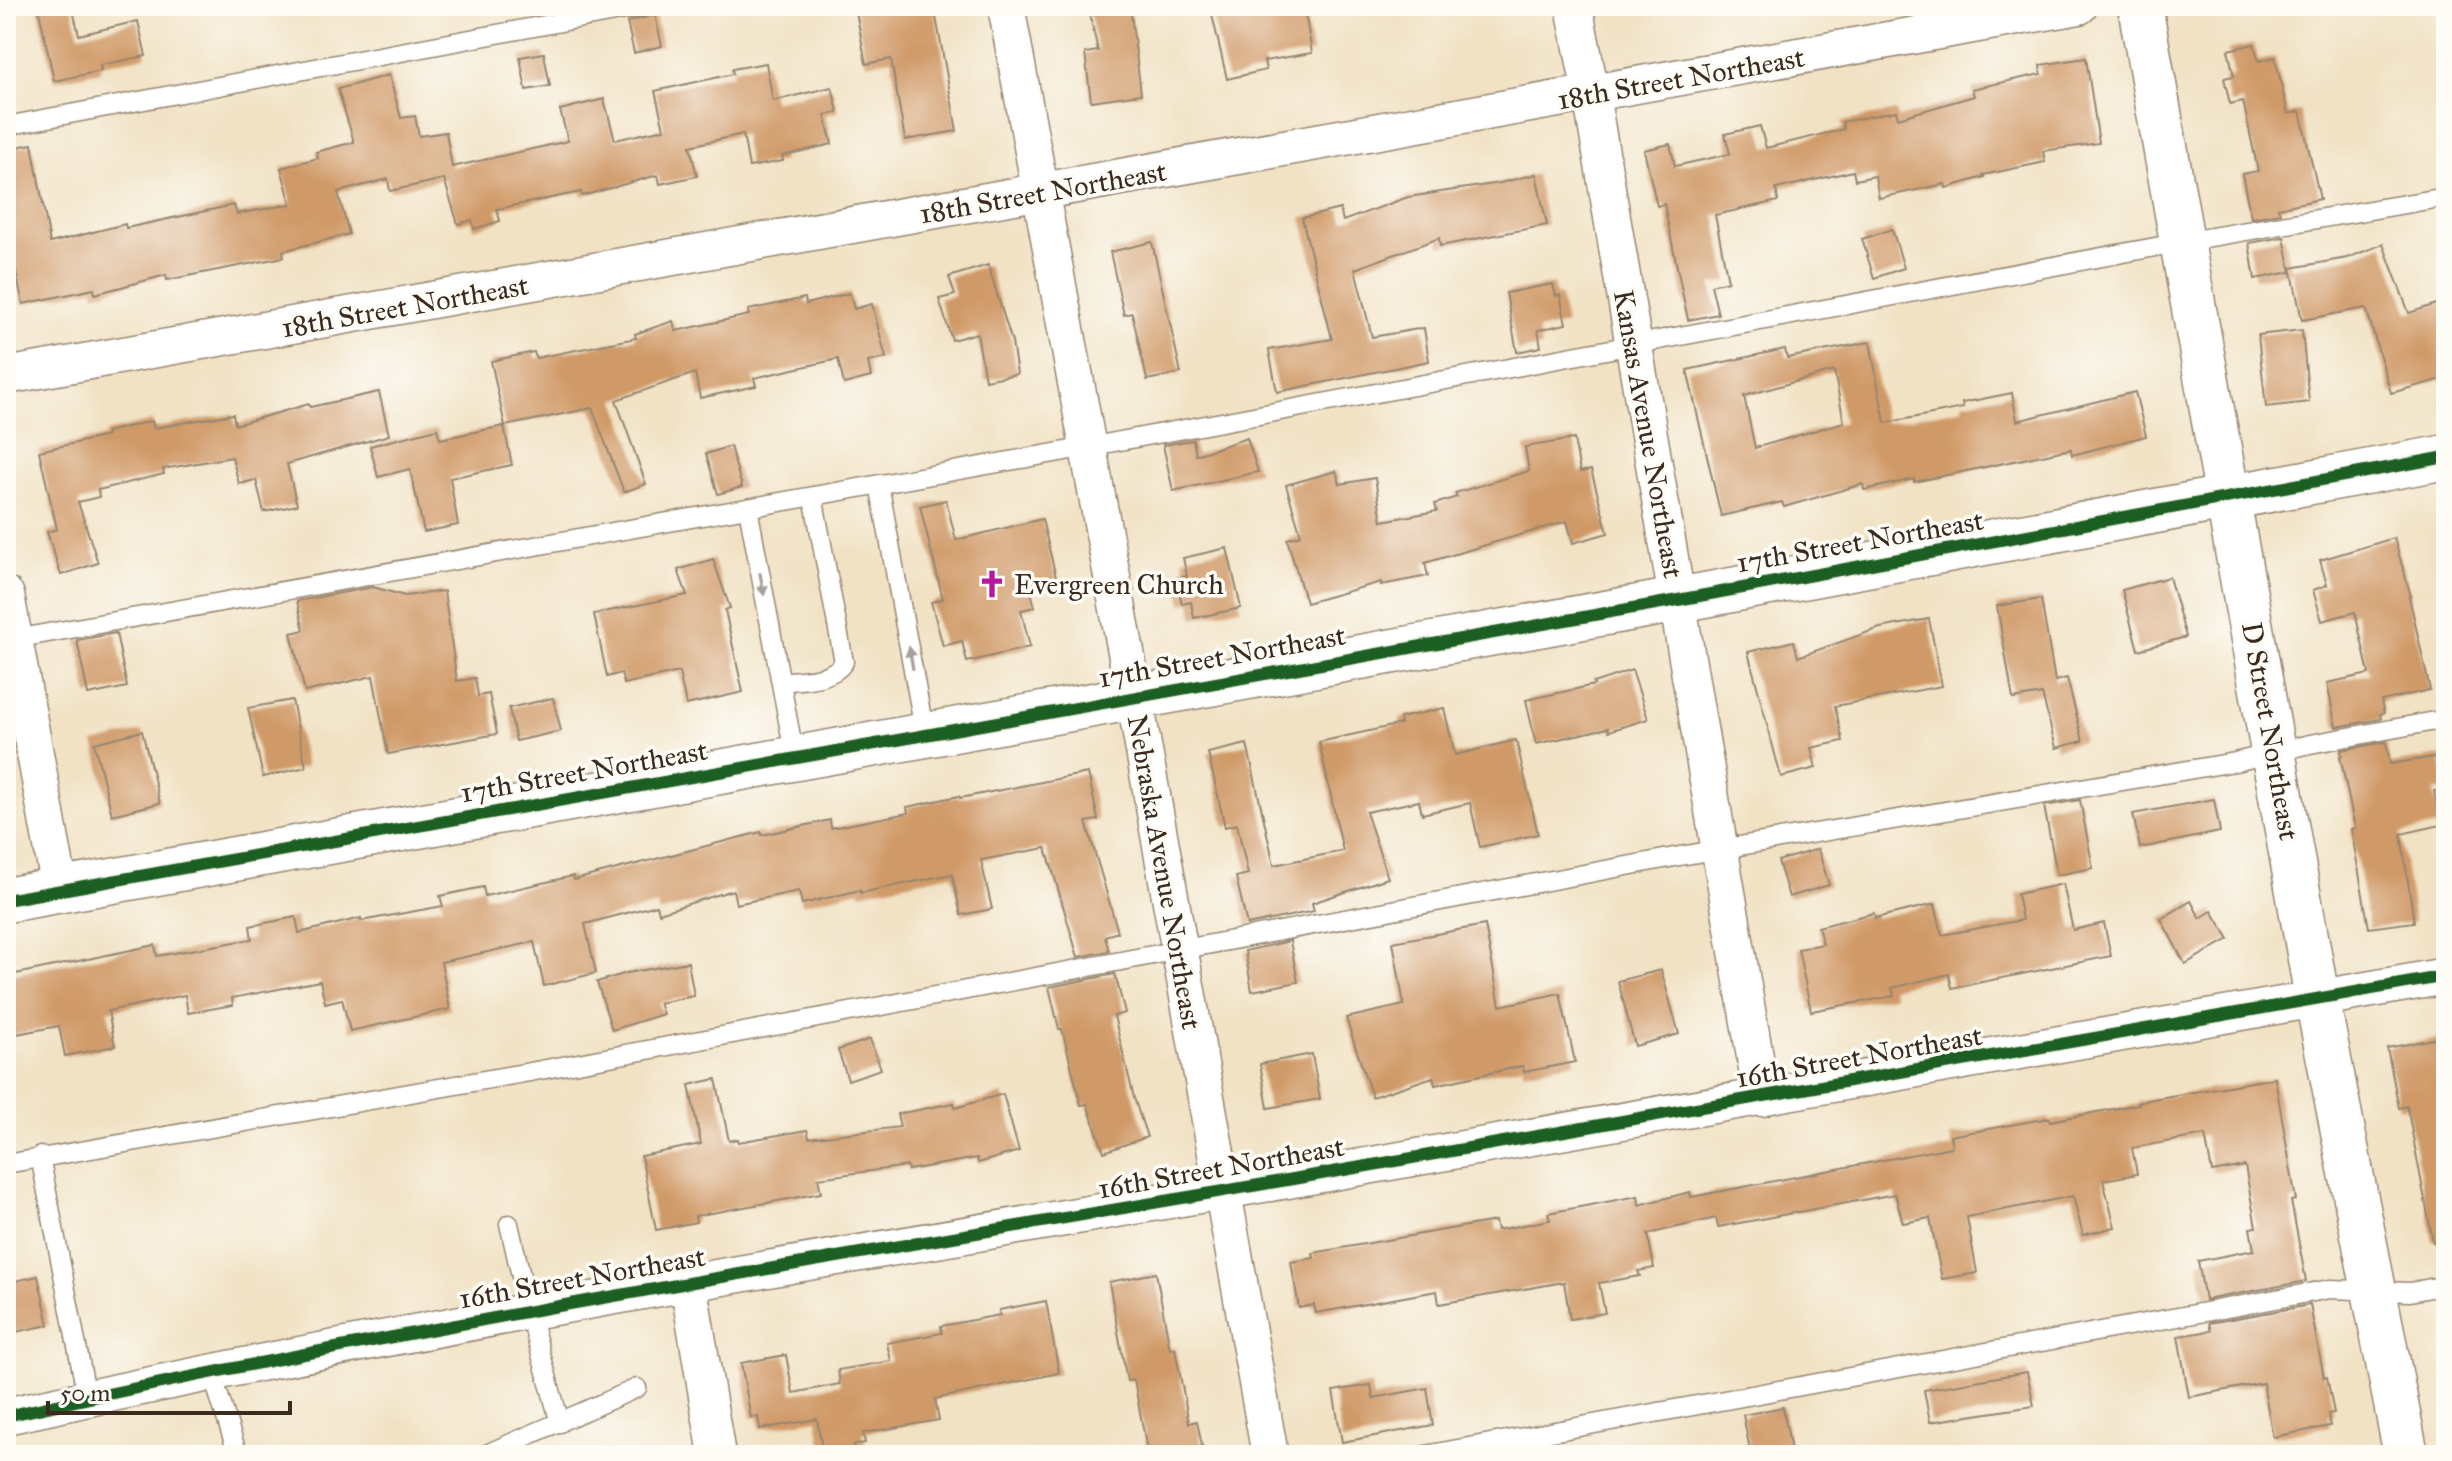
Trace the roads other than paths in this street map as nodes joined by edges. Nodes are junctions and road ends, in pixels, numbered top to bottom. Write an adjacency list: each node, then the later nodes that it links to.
1 (646, 6): 7 (lane)
2 (1006, 6): 8 (street, Nebraska Avenue Northeast)
3 (1574, 6): 6 (street, Kansas Avenue Northeast)
4 (2079, 6): 6 (street, 18th Street Northeast)
5 (2140, 6): 10 (main road, D Street Northeast)
6 (1591, 94): 8 (street, 18th Street Northeast); 11 (street, Kansas Avenue Northeast)
7 (6, 126)
8 (1041, 193): 12 (street, 18th Street Northeast); 13 (street, Nebraska Avenue Northeast)
9 (2446, 197): 10 (lane)
10 (2182, 242): 11 (lane); 17 (main road, D Street Northeast)
11 (1633, 345): 13 (lane); 20 (street, Kansas Avenue Northeast)
12 (6, 376)
13 (1088, 447): 15 (lane); 23 (street, Nebraska Avenue Northeast)
14 (2446, 457): 17 (main road, 17th Street Northeast)
15 (879, 484): 16 (lane); 25 (lane, one-way to 15)
16 (813, 496): 18 (lane); 22 (lane)
17 (2229, 498): 20 (main road, 17th Street Northeast); 26 (main road, D Street Northeast)
18 (748, 508): 21 (lane); 22 (lane, one-way to 22)
19 (6, 595): 21 (street)
20 (1678, 600): 23 (main road, 17th Street Northeast); 28 (street, Kansas Avenue Northeast)
21 (10, 639): 29 (street)
22 (781, 682): 27 (lane)
23 (1134, 695): 25 (main road, 17th Street Northeast); 31 (street, Nebraska Avenue Northeast)
24 (2446, 719): 26 (lane)
25 (925, 735): 27 (main road, 17th Street Northeast)
26 (2274, 753): 28 (lane); 33 (main road, D Street Northeast)
27 (795, 758): 29 (main road, 17th Street Northeast)
28 (1719, 849): 31 (lane); 34 (street, Kansas Avenue Northeast)
29 (60, 890): 30 (main road, 17th Street Northeast)
30 (6, 900)
31 (1178, 949): 35 (lane); 37 (street, Nebraska Avenue Northeast)
32 (2446, 976): 33 (street, 16th Street Northeast)
33 (2317, 998): 34 (street, 16th Street Northeast); 41 (main road, D Street Northeast)
34 (1762, 1098): 37 (street, 16th Street Northeast)
35 (40, 1156): 36 (lane); 45 (lane)
36 (6, 1164)
37 (1222, 1191): 39 (street, 16th Street Northeast); 51 (street, Nebraska Avenue Northeast)
38 (509, 1224): 42 (lane)
39 (688, 1282): 42 (street, 16th Street Northeast); 50 (street)
40 (2446, 1285): 41 (lane)
41 (2375, 1292): 52 (lane); 53 (main road, D Street Northeast)
42 (529, 1311): 43 (street, 16th Street Northeast); 47 (lane)
43 (211, 1371): 45 (street, 16th Street Northeast); 48 (lane)
44 (637, 1388): 47 (lane)
45 (87, 1398): 46 (street, 16th Street Northeast)
46 (6, 1416)
47 (560, 1423): 49 (lane)
48 (238, 1455)
49 (484, 1455)
50 (717, 1455)
51 (1270, 1455)
52 (1425, 1455)
53 (2406, 1455)

